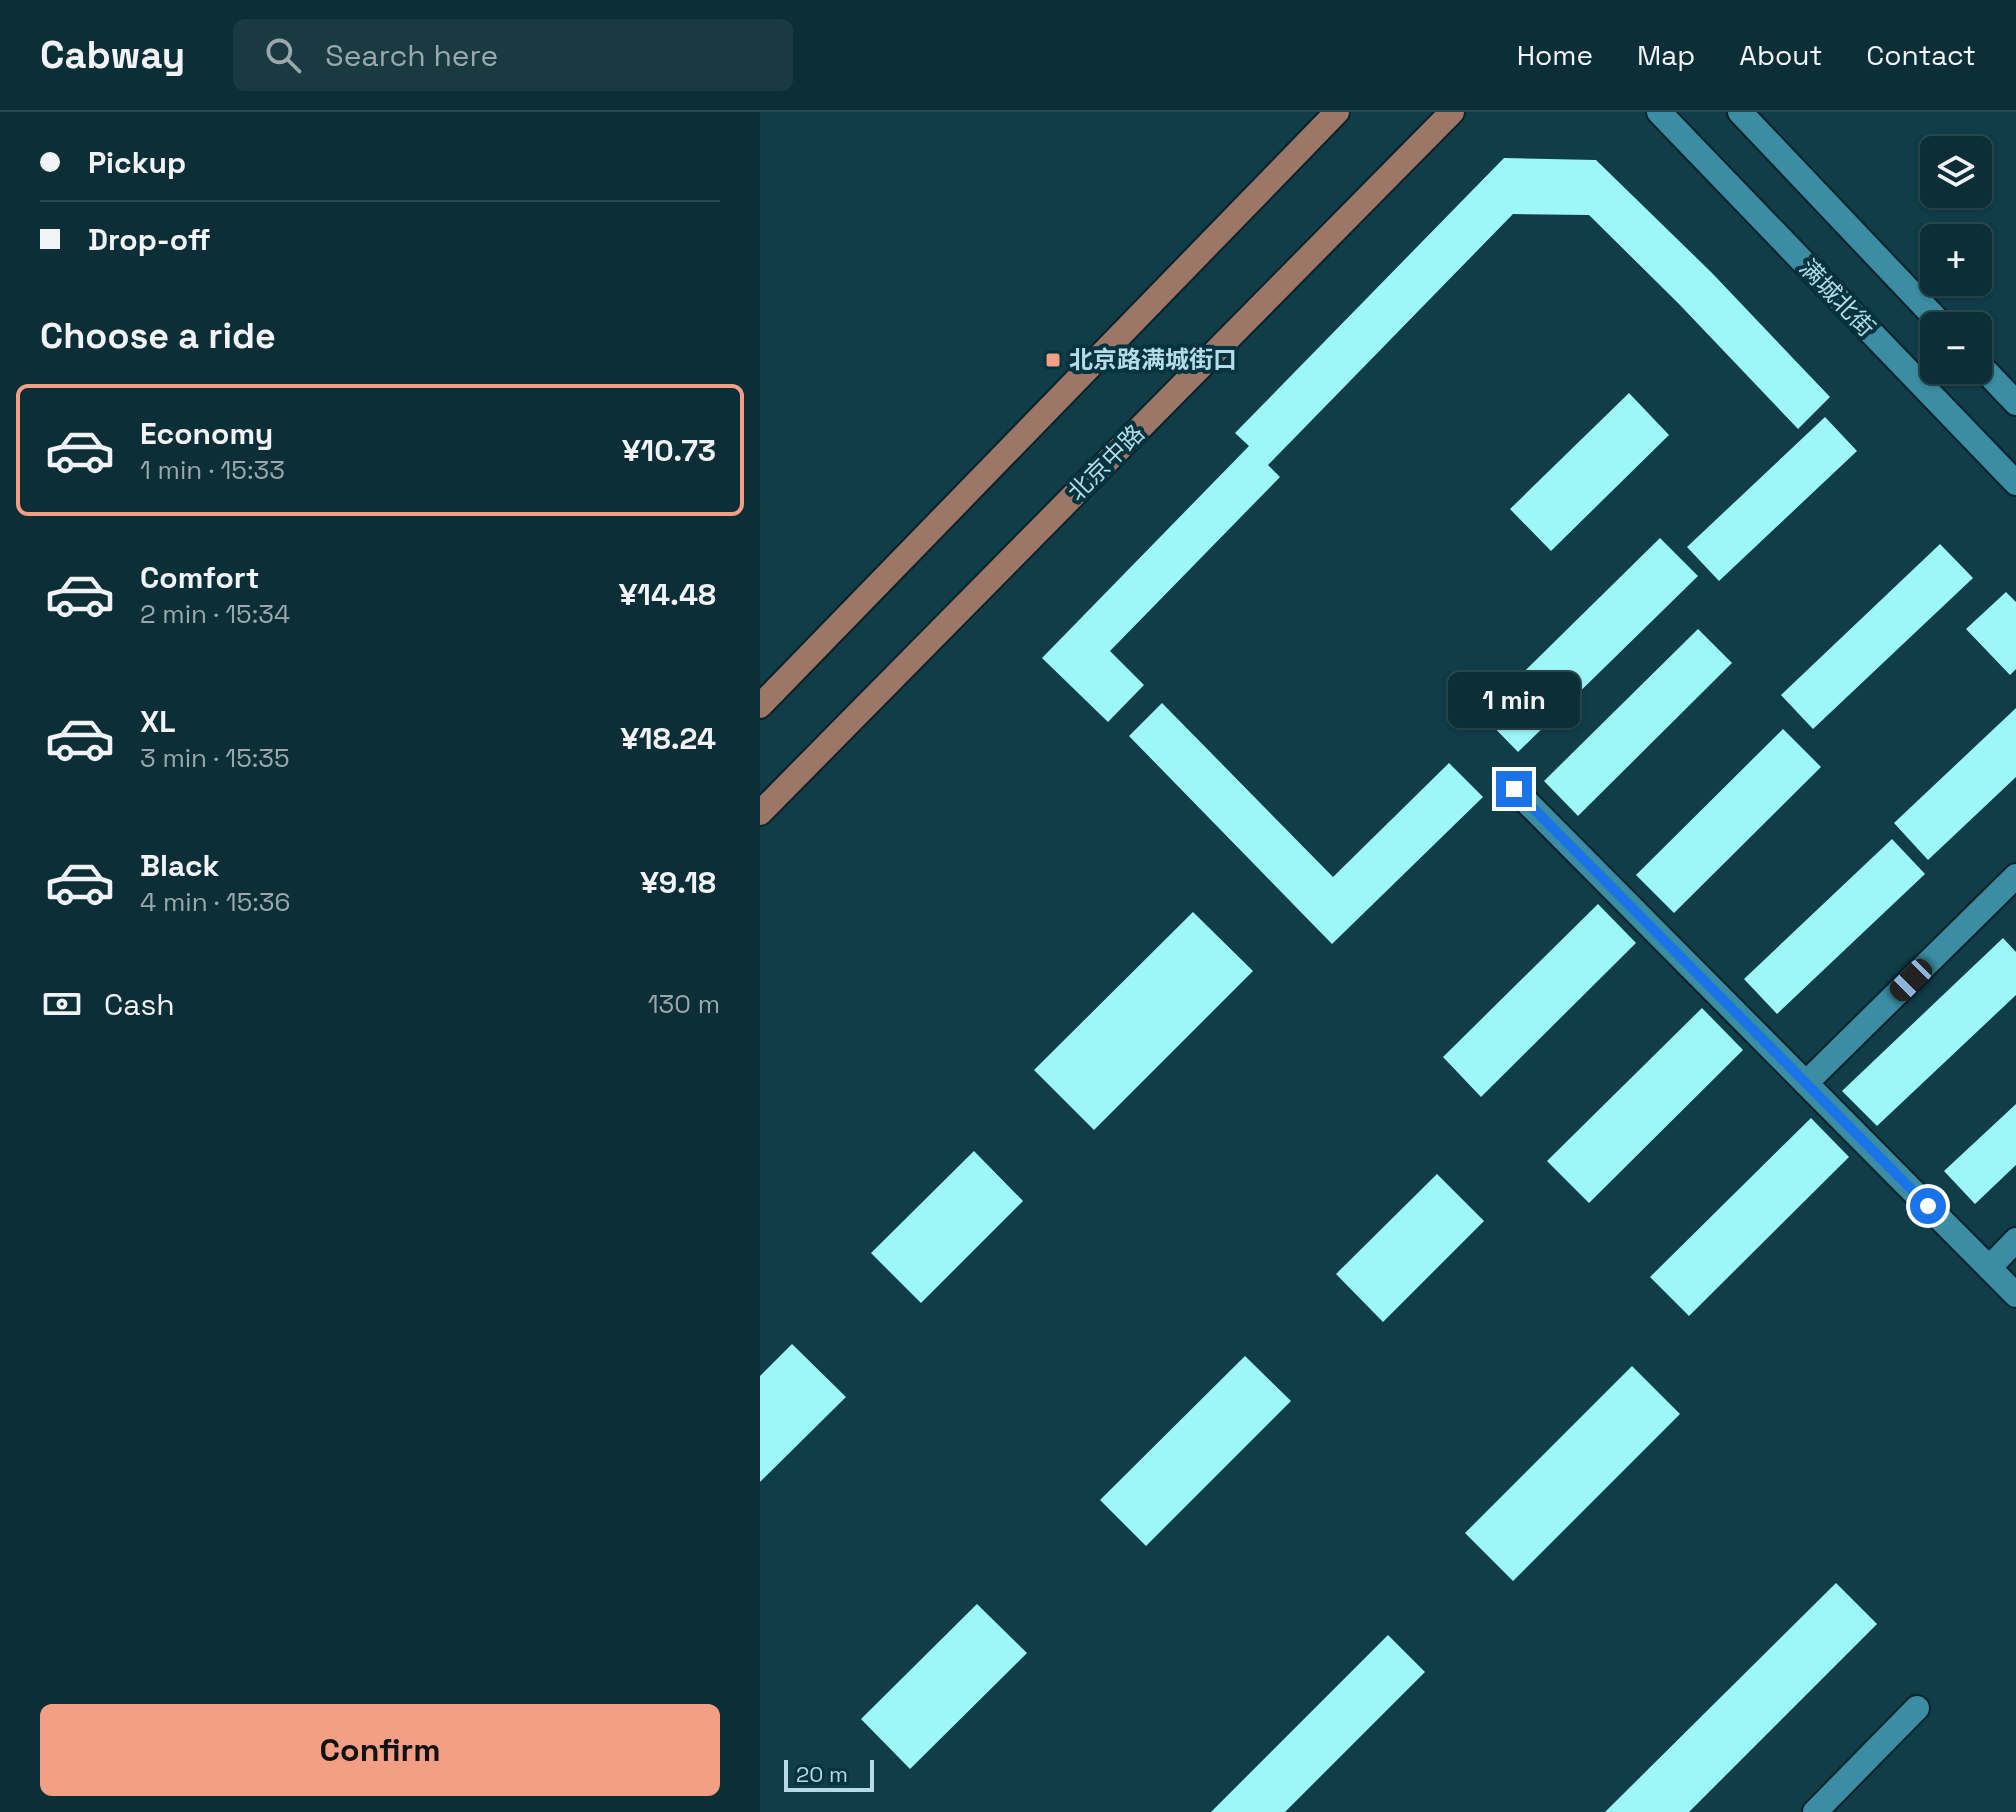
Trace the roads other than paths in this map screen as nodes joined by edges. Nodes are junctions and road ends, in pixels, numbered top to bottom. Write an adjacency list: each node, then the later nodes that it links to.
1 (1337, 112): 9 (main road)
2 (1452, 112): 11 (main road, 北京中路)
3 (1659, 112): 8 (street, 满城北街)
4 (1740, 112): 5 (street)
5 (1930, 312)
6 (1992, 378): 7 (street)
7 (2016, 403)
8 (2016, 483)
9 (760, 706)
10 (1514, 789): 13 (street)
11 (760, 813)
12 (2016, 876): 13 (street)
13 (1806, 1083): 15 (street)
14 (2016, 1240): 15 (street)
15 (1989, 1268): 16 (street)
16 (2016, 1295)
17 (1917, 1708): 18 (street)
18 (1815, 1812)

